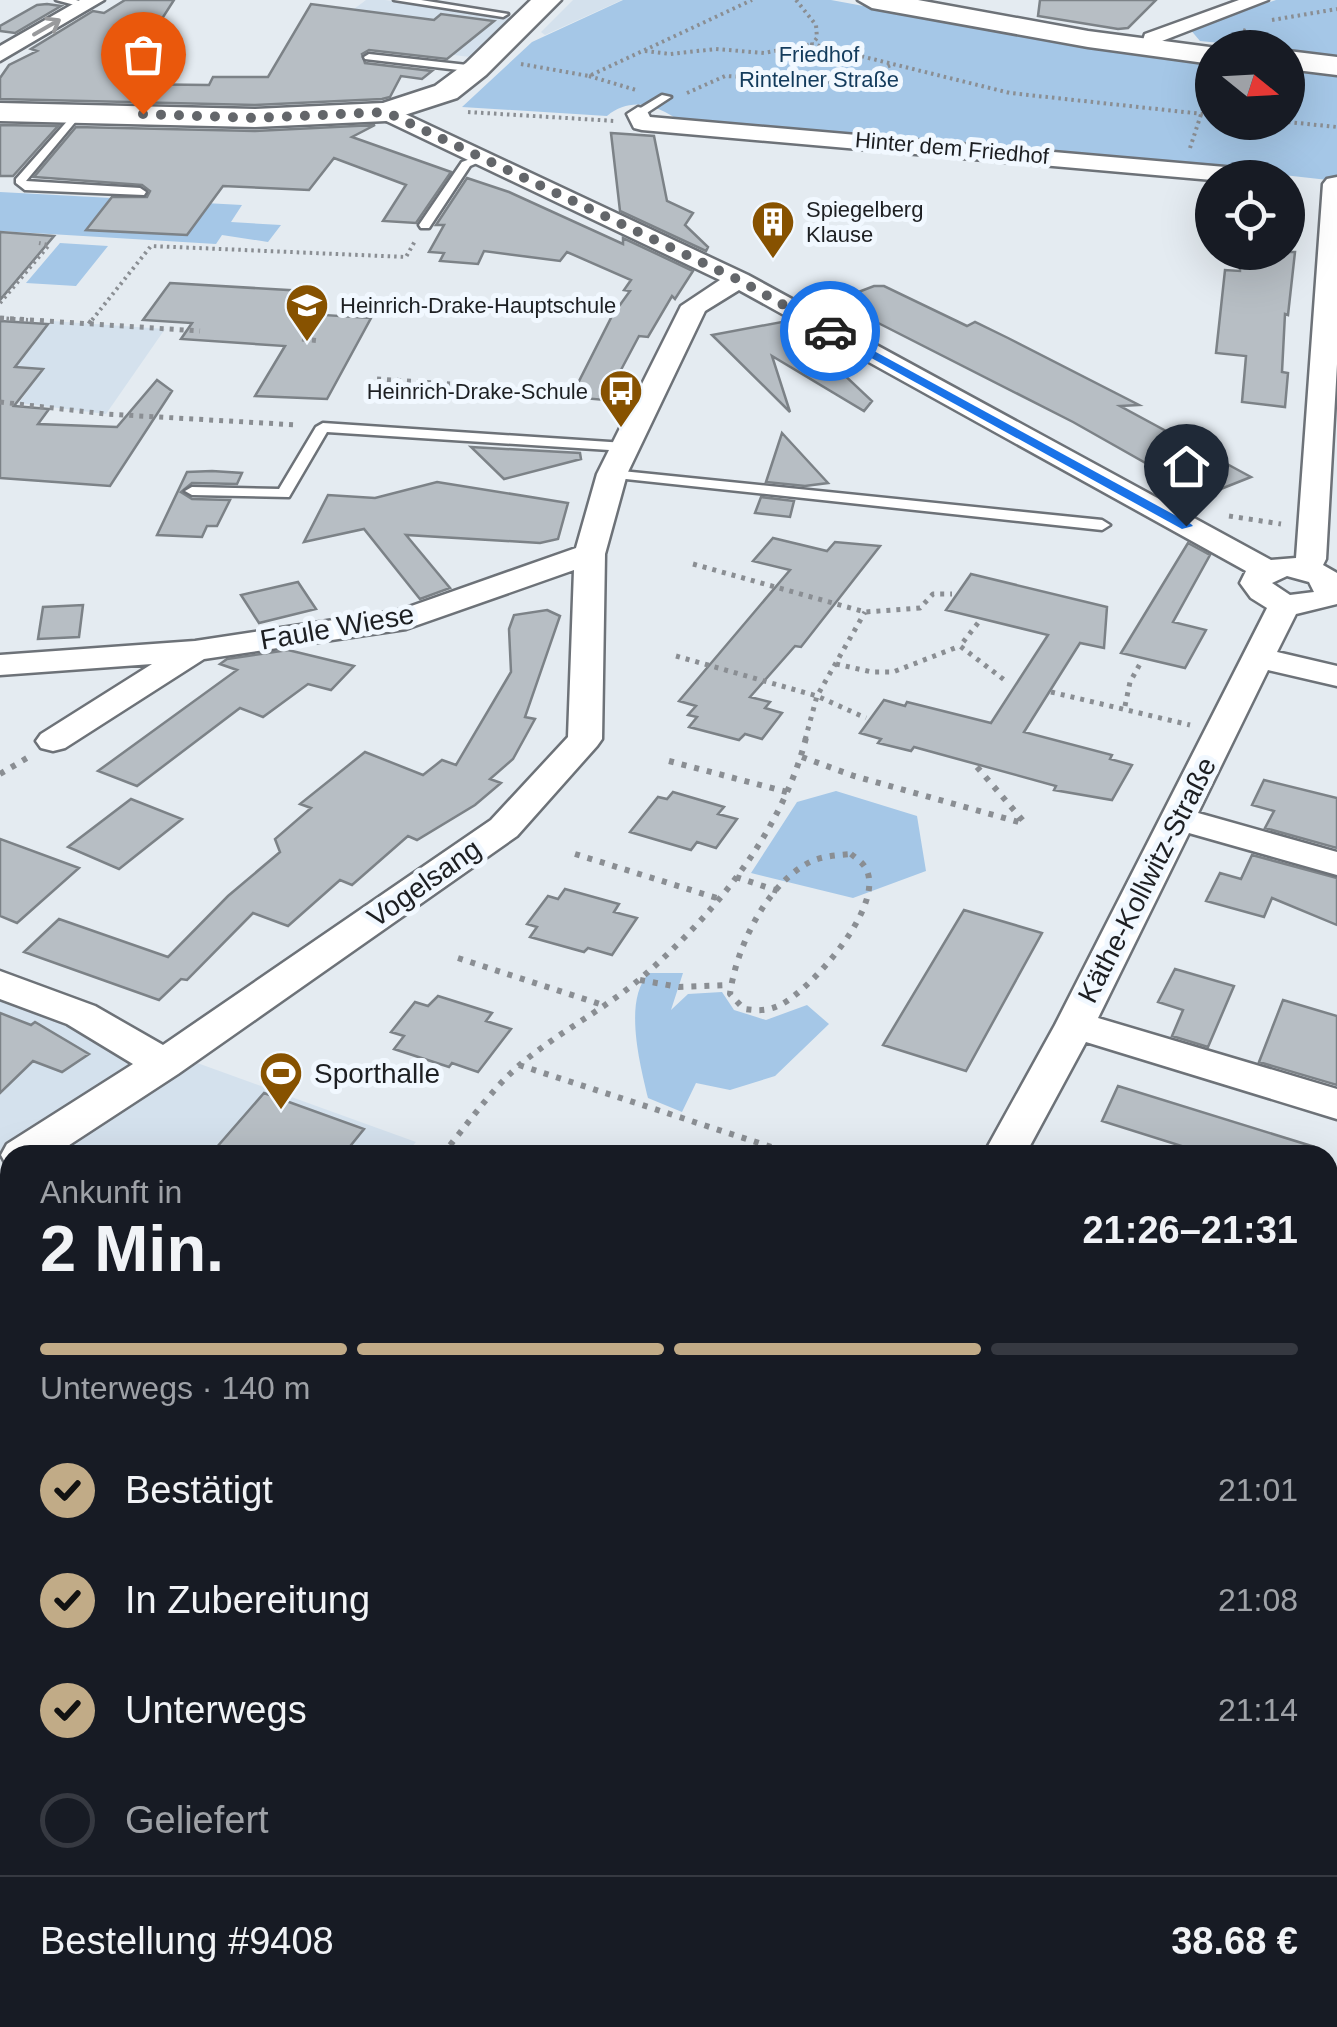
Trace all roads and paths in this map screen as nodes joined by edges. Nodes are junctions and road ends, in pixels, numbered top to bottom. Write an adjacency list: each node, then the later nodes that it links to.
1 (61, 0): 8 (lane)
2 (399, 0): 10 (lane)
3 (547, 0): 24 (main road)
4 (752, 0): 16 (path)
5 (796, 0): 14 (path)
6 (872, 0): 15 (main road)
7 (1258, 0): 15 (street)
8 (90, 2): 18 (street, one-way to 8)
9 (1337, 9): 11 (path)
10 (504, 14)
11 (1268, 21)
12 (1251, 23): 13 (path)
13 (1243, 30)
14 (812, 44): 16 (path); 22 (path)
15 (1157, 47): 17 (main road)
16 (644, 50): 25 (path)
17 (1195, 50)
18 (0, 55)
19 (370, 56): 24 (lane)
20 (1305, 62): 23 (main road)
21 (520, 64): 25 (path)
22 (892, 64): 26 (path); 31 (path)
23 (1337, 66)
24 (476, 69): 27 (main road)
25 (589, 76): 26 (path)
26 (666, 97): 32 (lane)
27 (446, 104): 30 (main road); 32 (path)
28 (0, 112): 29 (main road)
29 (78, 112): 30 (main road); 41 (lane)
30 (386, 112): 36 (street)
31 (1195, 113)
32 (640, 119): 37 (street, Hinter dem Friedhof)
33 (1305, 124): 34 (path)
34 (1337, 128)
35 (1195, 134): 37 (path)
36 (485, 157): 42 (lane); 44 (street)
37 (1183, 168): 38 (street, Hinter dem Friedhof)
38 (1195, 169)
39 (1305, 181): 40 (street)
40 (1336, 184): 59 (street)
41 (140, 192)
42 (426, 225): 47 (path)
43 (39, 243): 45 (path)
44 (739, 280): 55 (street, Vogelsang); 61 (street)
45 (1, 300)
46 (0, 318): 47 (path)
47 (90, 324): 48 (path)
48 (200, 331)
49 (302, 339): 50 (path)
50 (321, 341)
51 (377, 379): 52 (path)
52 (450, 384)
53 (0, 402): 54 (path)
54 (294, 416)
55 (618, 460): 56 (lane); 57 (lane); 58 (street, Vogelsang)
56 (192, 491)
57 (1102, 525)
58 (590, 554): 68 (street, Faule Wiese); 98 (street, Vogelsang)
59 (1318, 560): 61 (street); 64 (street)
60 (693, 564): 65 (path)
61 (1266, 570): 63 (street)
62 (952, 594): 65 (path)
63 (1285, 603): 64 (street); 70 (street, Käthe-Kollwitz-Straße)
64 (1330, 605)
65 (865, 612): 72 (path)
66 (978, 623): 67 (path)
67 (960, 646): 72 (path); 75 (path)
68 (195, 651): 73 (street, Faule Wiese); 81 (street, Faule Wiese)
69 (676, 656): 77 (path)
70 (1258, 658): 74 (street); 80 (street, Käthe-Kollwitz-Straße)
71 (1140, 662): 78 (path)
72 (836, 664): 77 (path)
73 (0, 665)
74 (1337, 676)
75 (1006, 682)
76 (1051, 692): 78 (path)
77 (816, 696): 79 (path); 82 (path)
78 (1126, 706): 80 (path)
79 (866, 718)
80 (1220, 734): 86 (street, Käthe-Kollwitz-Straße)
81 (54, 741)
82 (801, 757): 84 (path); 85 (path)
83 (669, 762): 85 (path)
84 (977, 767)
85 (787, 792): 89 (path)
86 (1175, 818): 88 (street); 97 (street, Käthe-Kollwitz-Straße)
87 (575, 854): 91 (path)
88 (1337, 864)
89 (736, 878): 90 (path); 91 (path)
90 (780, 892): 95 (path); 95 (path)
91 (720, 900): 93 (path)
92 (458, 958): 96 (path)
93 (639, 980): 95 (path); 96 (path)
94 (0, 984): 98 (street)
95 (730, 985)
96 (604, 1006): 99 (path)
97 (1075, 1025): 100 (street); 104 (street, Käthe-Kollwitz-Straße)
98 (164, 1064): 101 (street, Vogelsang)
99 (519, 1065): 102 (path); 103 (path)
100 (1337, 1104)
101 (38, 1145)
102 (451, 1145)
103 (765, 1145)
104 (1009, 1145)

